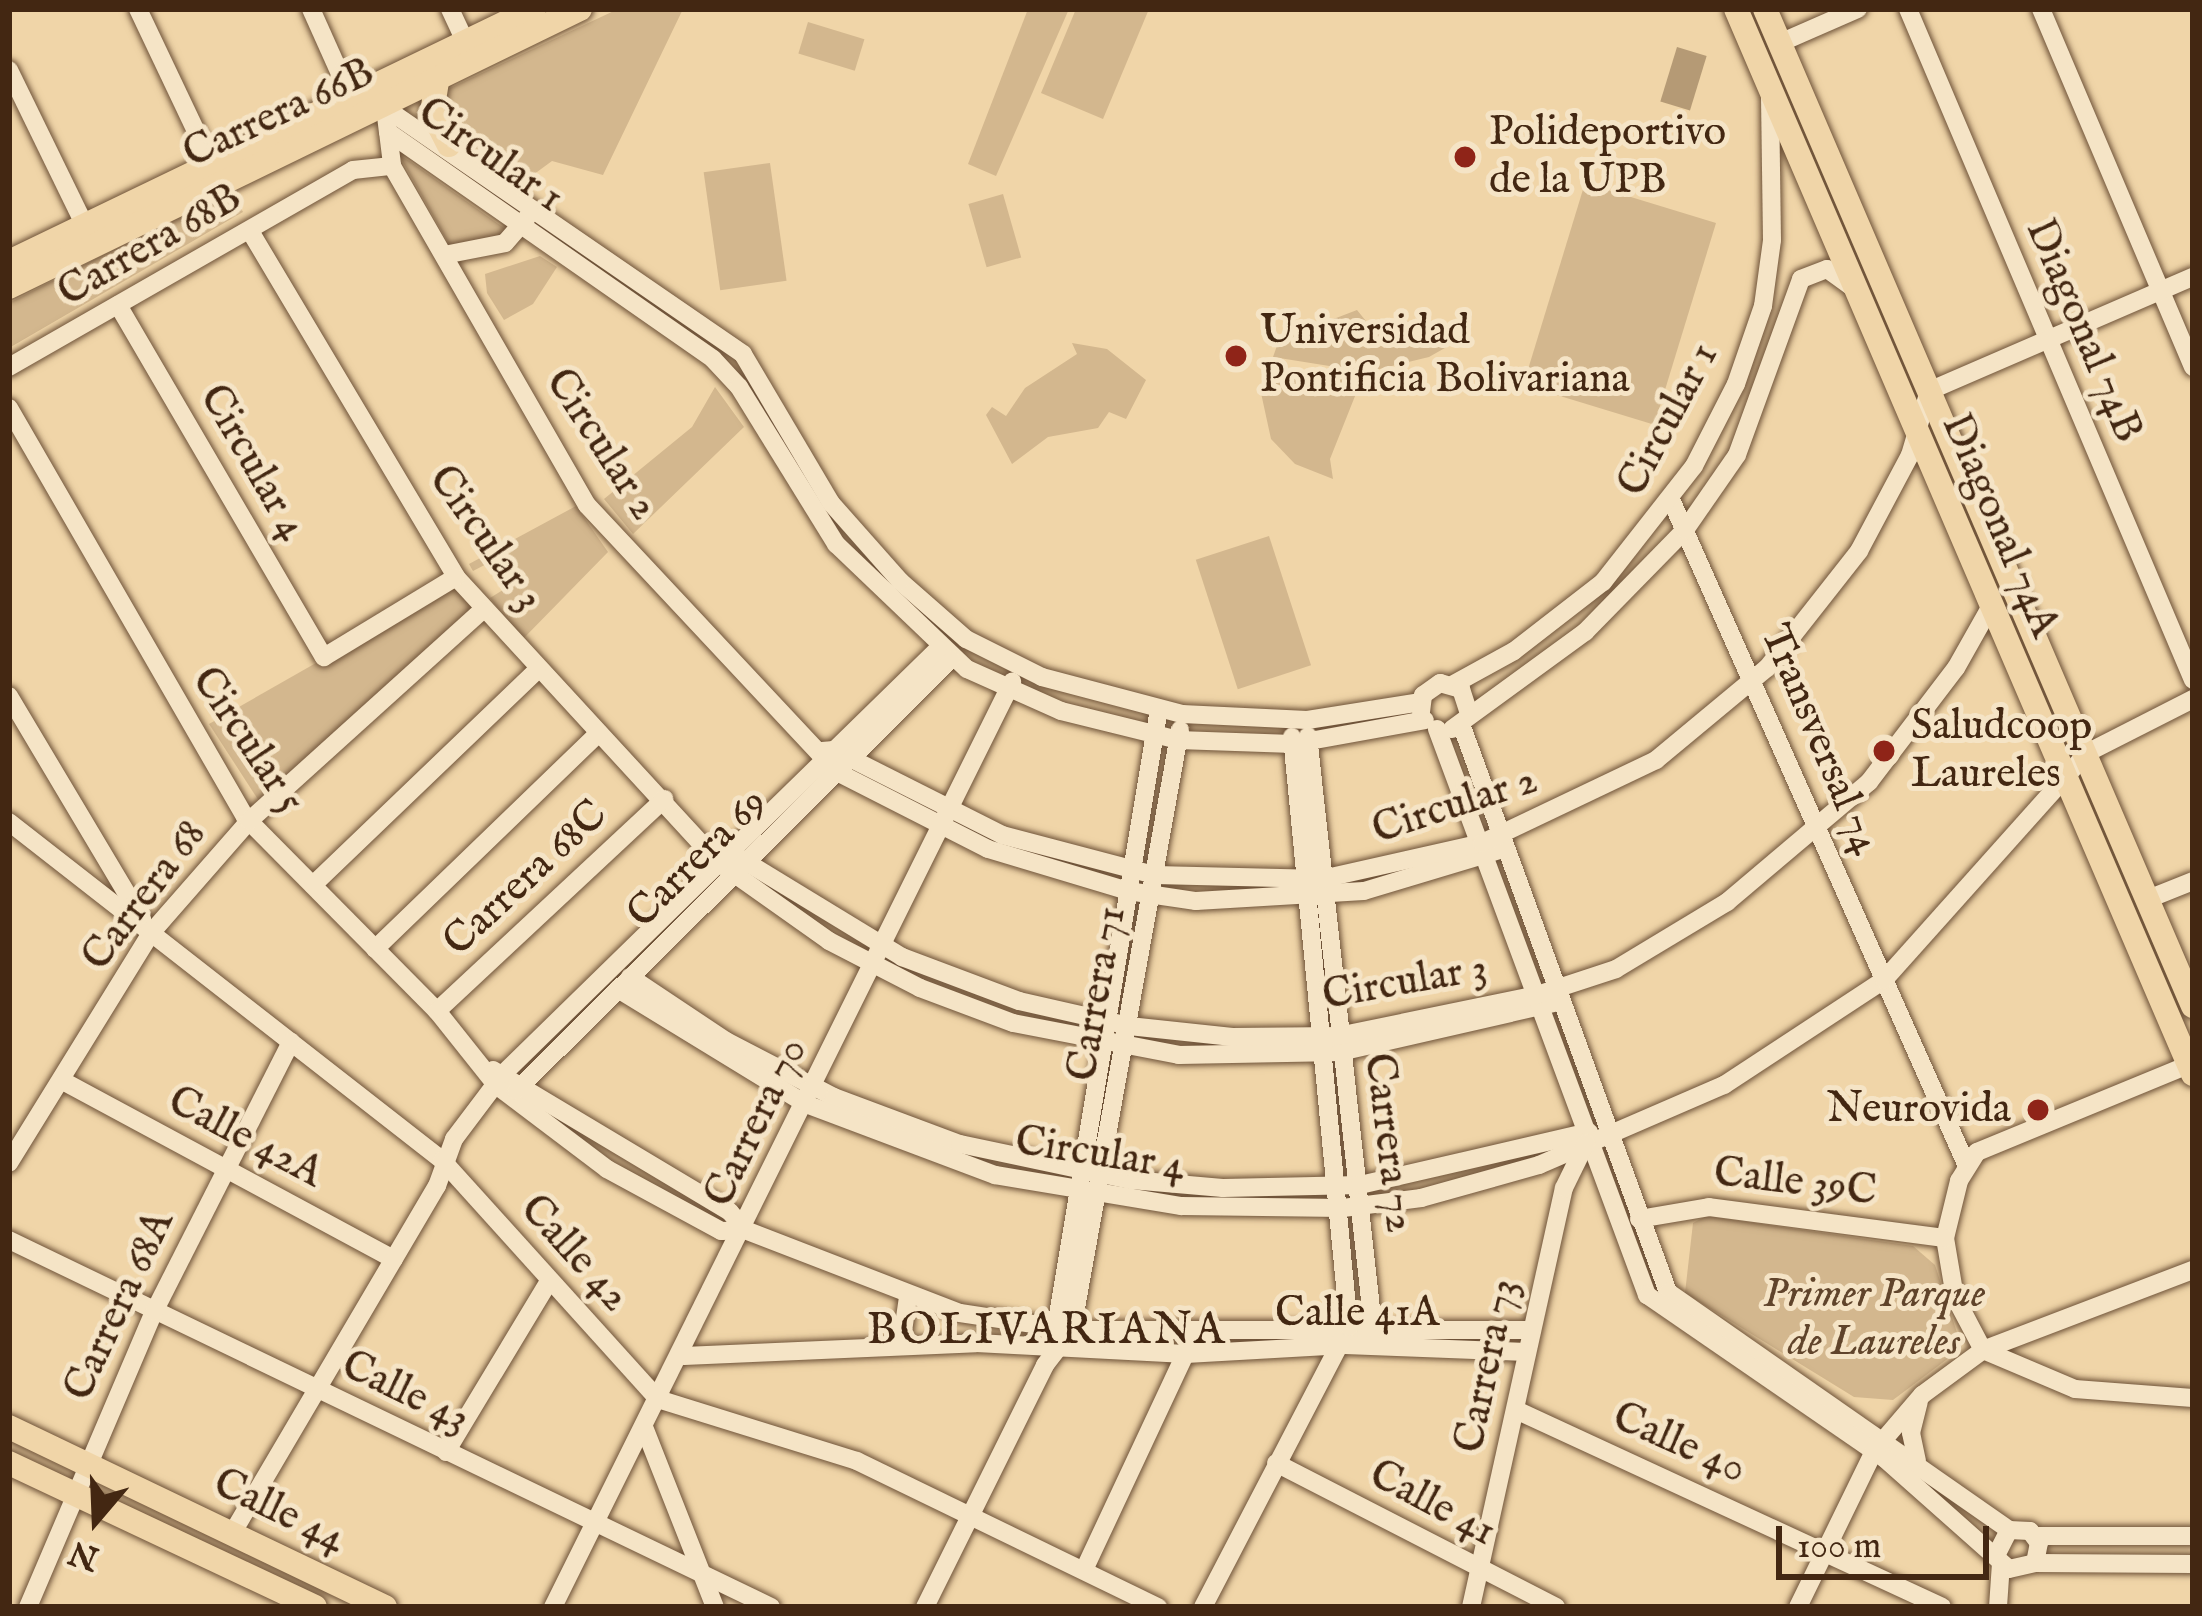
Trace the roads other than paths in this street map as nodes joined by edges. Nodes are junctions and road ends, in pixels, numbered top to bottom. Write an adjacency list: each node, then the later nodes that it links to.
1 (138, 9): 21 (street)
2 (311, 9): 17 (street)
3 (450, 9): 11 (street)
4 (534, 9): 11 (main road, Carrera 66B)
5 (580, 9): 15 (main road, Carrera 66B)
6 (1736, 9): 16 (main road, Diagonal 74A)
7 (1765, 9): 12 (main road, Diagonal 74A)
8 (1858, 9): 12 (street)
9 (1908, 9): 33 (street, Diagonal 74B)
10 (2042, 9): 30 (street)
11 (465, 41): 14 (main road, Carrera 66B)
12 (1780, 43): 38 (main road, Diagonal 74A)
13 (9, 70): 24 (street)
14 (403, 70): 17 (main road, Carrera 66B); 18 (main road)
15 (439, 73): 18 (main road, Carrera 66B); 19 (main road)
16 (1770, 95): 31 (main road, Diagonal 74A); 34 (street, Circular 1)
17 (354, 107): 18 (main road); 21 (main road, Carrera 66B)
18 (386, 123): 19 (street, Circular 1); 20 (street, Circular 2); 23 (street, Circular 1)
19 (449, 145): 22 (street, Circular 1)
20 (392, 166): 25 (street, Carrera 68B); 26 (street, Circular 2)
21 (215, 172): 24 (main road, Carrera 66B); 29 (main road, Carrera 66B)
22 (534, 204): 23 (street); 47 (street, Circular 1)
23 (524, 225): 26 (street); 46 (street, Circular 1)
24 (85, 226): 27 (main road, Carrera 66B)
25 (250, 231): 32 (street, Carrera 68B); 43 (street, Circular 3)
26 (444, 255): 65 (street, Circular 2)
27 (9, 262)
28 (2193, 277): 30 (street)
29 (9, 287)
30 (2162, 290): 33 (street); 36 (street)
31 (1857, 293): 35 (street, Circular 1); 40 (main road, Diagonal 74A)
32 (118, 305): 37 (street, Carrera 68B); 43 (street, Circular 4)
33 (2048, 340): 38 (street); 50 (street, Diagonal 74B)
34 (1748, 352): 35 (street); 41 (street, Circular 1)
35 (1772, 363): 42 (street, Circular 1)
36 (2193, 367)
37 (9, 368)
38 (1929, 391): 40 (street, Circular 2); 64 (main road, Diagonal 74A)
39 (9, 408): 68 (street, Circular 5)
40 (1918, 436): 44 (main road, Diagonal 74A); 49 (street, Circular 2)
41 (1672, 502): 42 (street, Transversal 74); 51 (street, Circular 1)
42 (1685, 530): 49 (street, Transversal 74); 58 (street, Circular 1)
43 (456, 577): 45 (street, Circular 3)
44 (1991, 605): 66 (main road, Diagonal 74A); 71 (street, Circular 3)
45 (484, 609): 48 (street, Circular 3); 68 (street, Carrera 68)
46 (945, 654): 52 (street, Circular 1); 65 (street, Carrera 69)
47 (1018, 668): 52 (street, Carrera 70); 55 (street, Circular 1)
48 (537, 670): 60 (street, Circular 3); 79 (street)
49 (1757, 679): 71 (street, Transversal 74); 72 (street, Circular 2)
50 (2193, 680)
51 (1454, 684): 57 (street, Circular 1); 58 (street)
52 (1007, 690): 61 (street, Circular 1); 69 (street, Carrera 70)
53 (9, 696): 73 (street)
54 (2193, 699): 64 (street, Circular 4)
55 (1159, 710): 56 (street, Circular 1); 61 (street, Carrera 71)
56 (1182, 714): 59 (street, Circular 1); 62 (street, Carrera 71)
57 (1427, 717): 58 (street); 59 (street, Circular 1); 63 (street, Circular 1); 74 (street)
58 (1464, 717): 72 (street)
59 (1299, 720): 63 (street, Carrera 72)
60 (598, 733): 67 (street, Circular 3); 84 (street)
61 (1154, 736): 62 (street, Circular 1); 77 (street, Carrera 71)
62 (1178, 740): 63 (street, Circular 1); 80 (street, Carrera 71)
63 (1301, 744): 81 (street, Carrera 72)
64 (2087, 753): 66 (street, Circular 4); 82 (main road, Diagonal 74A)
65 (833, 759): 69 (street, Circular 2); 75 (street, Carrera 69)
66 (2064, 775): 86 (street, Circular 4); 100 (main road, Diagonal 74A)
67 (664, 799): 75 (street, Circular 3); 91 (street, Carrera 68C)
68 (249, 821): 79 (street, Circular 5); 83 (street, Carrera 68)
69 (946, 821): 77 (street, Circular 2); 85 (street, Carrera 70)
70 (11, 827): 76 (street, Calle 42)
71 (1818, 832): 86 (street, Transversal 74); 88 (street, Circular 3)
72 (1504, 842): 74 (street, Circular 2); 88 (street)
73 (96, 846): 76 (street); 83 (street)
74 (1484, 849): 81 (street, Circular 2); 88 (street)
75 (728, 860): 85 (street, Circular 3); 87 (street, Carrera 69); 102 (street, Carrera 69)
76 (67, 867): 83 (street, Calle 42)
77 (1130, 881): 80 (street, Circular 2); 92 (street, Carrera 71)
78 (2193, 881): 82 (street)
79 (313, 885): 84 (street, Circular 5)
80 (1153, 885): 81 (street, Circular 2); 94 (street, Carrera 71)
81 (1314, 889): 97 (street, Carrera 72); 98 (street, Carrera 72)
82 (2148, 899): 90 (main road, Diagonal 74A)
83 (151, 933): 95 (street, Calle 42); 101 (street, Carrera 68)
84 (375, 949): 91 (street, Circular 5)
85 (879, 957): 89 (street, Circular 3); 93 (street, Circular 3); 103 (street, Carrera 70)
86 (1884, 980): 104 (street, Circular 4); 108 (street, Transversal 74)
87 (624, 983): 102 (street, Carrera 69); 103 (street, Circular 4)
88 (1548, 999): 97 (street, Circular 3); 104 (street)
89 (1019, 1001): 92 (street, Circular 3); 93 (street)
90 (2193, 1006)
91 (437, 1011): 102 (street, Circular 5)
92 (1106, 1022): 94 (street, Circular 3); 96 (street, Carrera 71)
93 (1013, 1023): 96 (street, Circular 3)
94 (1129, 1026): 98 (street, Circular 3); 99 (street, Carrera 71)
95 (291, 1042): 106 (street, Calle 42); 110 (street, Carrera 68A)
96 (1102, 1044): 99 (street, Circular 3); 111 (street, Carrera 71)
97 (1339, 1044): 98 (street, Circular 3); 114 (street, Carrera 72)
98 (1318, 1046): 99 (street, Circular 3); 114 (street, Carrera 72)
99 (1125, 1048): 112 (street, Carrera 71)
100 (2192, 1067): 108 (street)
101 (62, 1080): 107 (street, Carrera 68); 110 (street, Calle 42A)
102 (502, 1085): 106 (street, Carrera 69); 120 (street, Circular 5)
103 (810, 1096): 105 (street, Circular 4); 120 (street, Carrera 70)
104 (1591, 1136): 109 (street, Circular 4); 113 (street, Carrera 73); 114 (street, Circular 4); 119 (street); 146 (street)
105 (957, 1154): 111 (street, Circular 4); 115 (street, Circular 4)
106 (442, 1160): 123 (street, Carrera 69); 125 (street, Calle 42)
107 (9, 1162)
108 (1966, 1164): 121 (street)
109 (1539, 1166): 113 (street); 118 (street, Circular 4)
110 (225, 1167): 123 (street, Calle 42A); 127 (street, Carrera 68A)
111 (1080, 1171): 112 (street, Circular 4); 115 (street, Carrera 71)
112 (1102, 1176): 116 (street, Carrera 71); 117 (street, Circular 4)
113 (1566, 1181): 131 (street, Carrera 73)
114 (1351, 1186): 117 (street, Circular 4); 118 (street, Carrera 72)
115 (1077, 1193): 116 (street, Circular 4); 129 (street, Carrera 71)
116 (1099, 1197): 117 (street, Circular 4); 129 (street, Carrera 71)
117 (1223, 1198): 118 (street, Circular 4)
118 (1353, 1208): 128 (street, Carrera 72); 132 (street, Carrera 72)
119 (1639, 1219): 121 (street, Calle 39C); 146 (street)
120 (745, 1230): 126 (street, Circular 5); 138 (street, Carrera 70)
121 (1945, 1238): 135 (street)
122 (9, 1240): 127 (street, Calle 43)
123 (394, 1259): 139 (street, Carrera 69)
124 (2193, 1270): 135 (street)
125 (549, 1281): 142 (street, Calle 42); 147 (street)
126 (908, 1297): 129 (street, Circular 5); 133 (street)
127 (154, 1312): 139 (street, Calle 43); 151 (street, Carrera 68A)
128 (1373, 1327): 131 (street, Circular 5); 132 (street, Circular 5)
129 (1063, 1329): 130 (street, Circular 5); 134 (street)
130 (1195, 1329): 132 (street, Circular 5); 137 (street)
131 (1532, 1330): 136 (street, Carrera 73)
132 (1347, 1336): 136 (street, Calle 41A); 137 (street, Calle 41A); 149 (street)
133 (901, 1345): 134 (street, Calle 41A); 138 (street, Calle 41A)
134 (1054, 1349): 137 (street, Calle 41A); 153 (street)
135 (1983, 1350): 140 (street); 141 (street)
136 (1527, 1352): 143 (street, Carrera 73)
137 (1186, 1354): 162 (street)
138 (684, 1356): 142 (street, Carrera 70)
139 (317, 1390): 147 (street, Calle 43); 156 (street, Carrera 69)
140 (1922, 1395): 146 (street); 148 (street)
141 (2193, 1398)
142 (658, 1399): 145 (street, Carrera 70); 153 (street, Calle 42)
143 (1516, 1410): 159 (street, Calle 40); 163 (street, Carrera 73)
144 (9, 1427): 151 (main road, Calle 44)
145 (644, 1427): 154 (street, Carrera 70); 164 (street)
146 (1879, 1444): 148 (street); 159 (street); 160 (street)
147 (446, 1452): 154 (street, Calle 43)
148 (1917, 1461): 155 (street)
149 (1276, 1462): 163 (street, Calle 41); 174 (street)
150 (9, 1463): 152 (main road, Calle 44)
151 (87, 1464): 152 (street, Carrera 68A); 156 (main road, Calle 44)
152 (75, 1494): 166 (street, Carrera 68A); 167 (main road, Calle 44)
153 (968, 1514): 162 (street, Calle 42); 172 (street)
154 (594, 1524): 164 (street, Calle 43); 169 (street, Carrera 70)
155 (2009, 1530): 157 (street); 160 (street)
156 (233, 1532): 168 (main road, Calle 44)
157 (2035, 1536): 158 (street); 160 (street)
158 (2193, 1536)
159 (1826, 1549): 177 (street); 178 (street, Calle 40)
160 (2013, 1563): 161 (street); 165 (street)
161 (2193, 1564)
162 (1084, 1570): 173 (street, Calle 42)
163 (1483, 1572): 175 (street, Carrera 73); 176 (street, Calle 41)
164 (707, 1576): 170 (street); 171 (street, Calle 43)
165 (1999, 1604)
166 (28, 1607)
167 (315, 1607)
168 (386, 1607)
169 (553, 1607)
170 (715, 1607)
171 (771, 1607)
172 (925, 1607)
173 (1158, 1607)
174 (1203, 1607)
175 (1471, 1607)
176 (1556, 1607)
177 (1798, 1607)
178 (1942, 1607)

